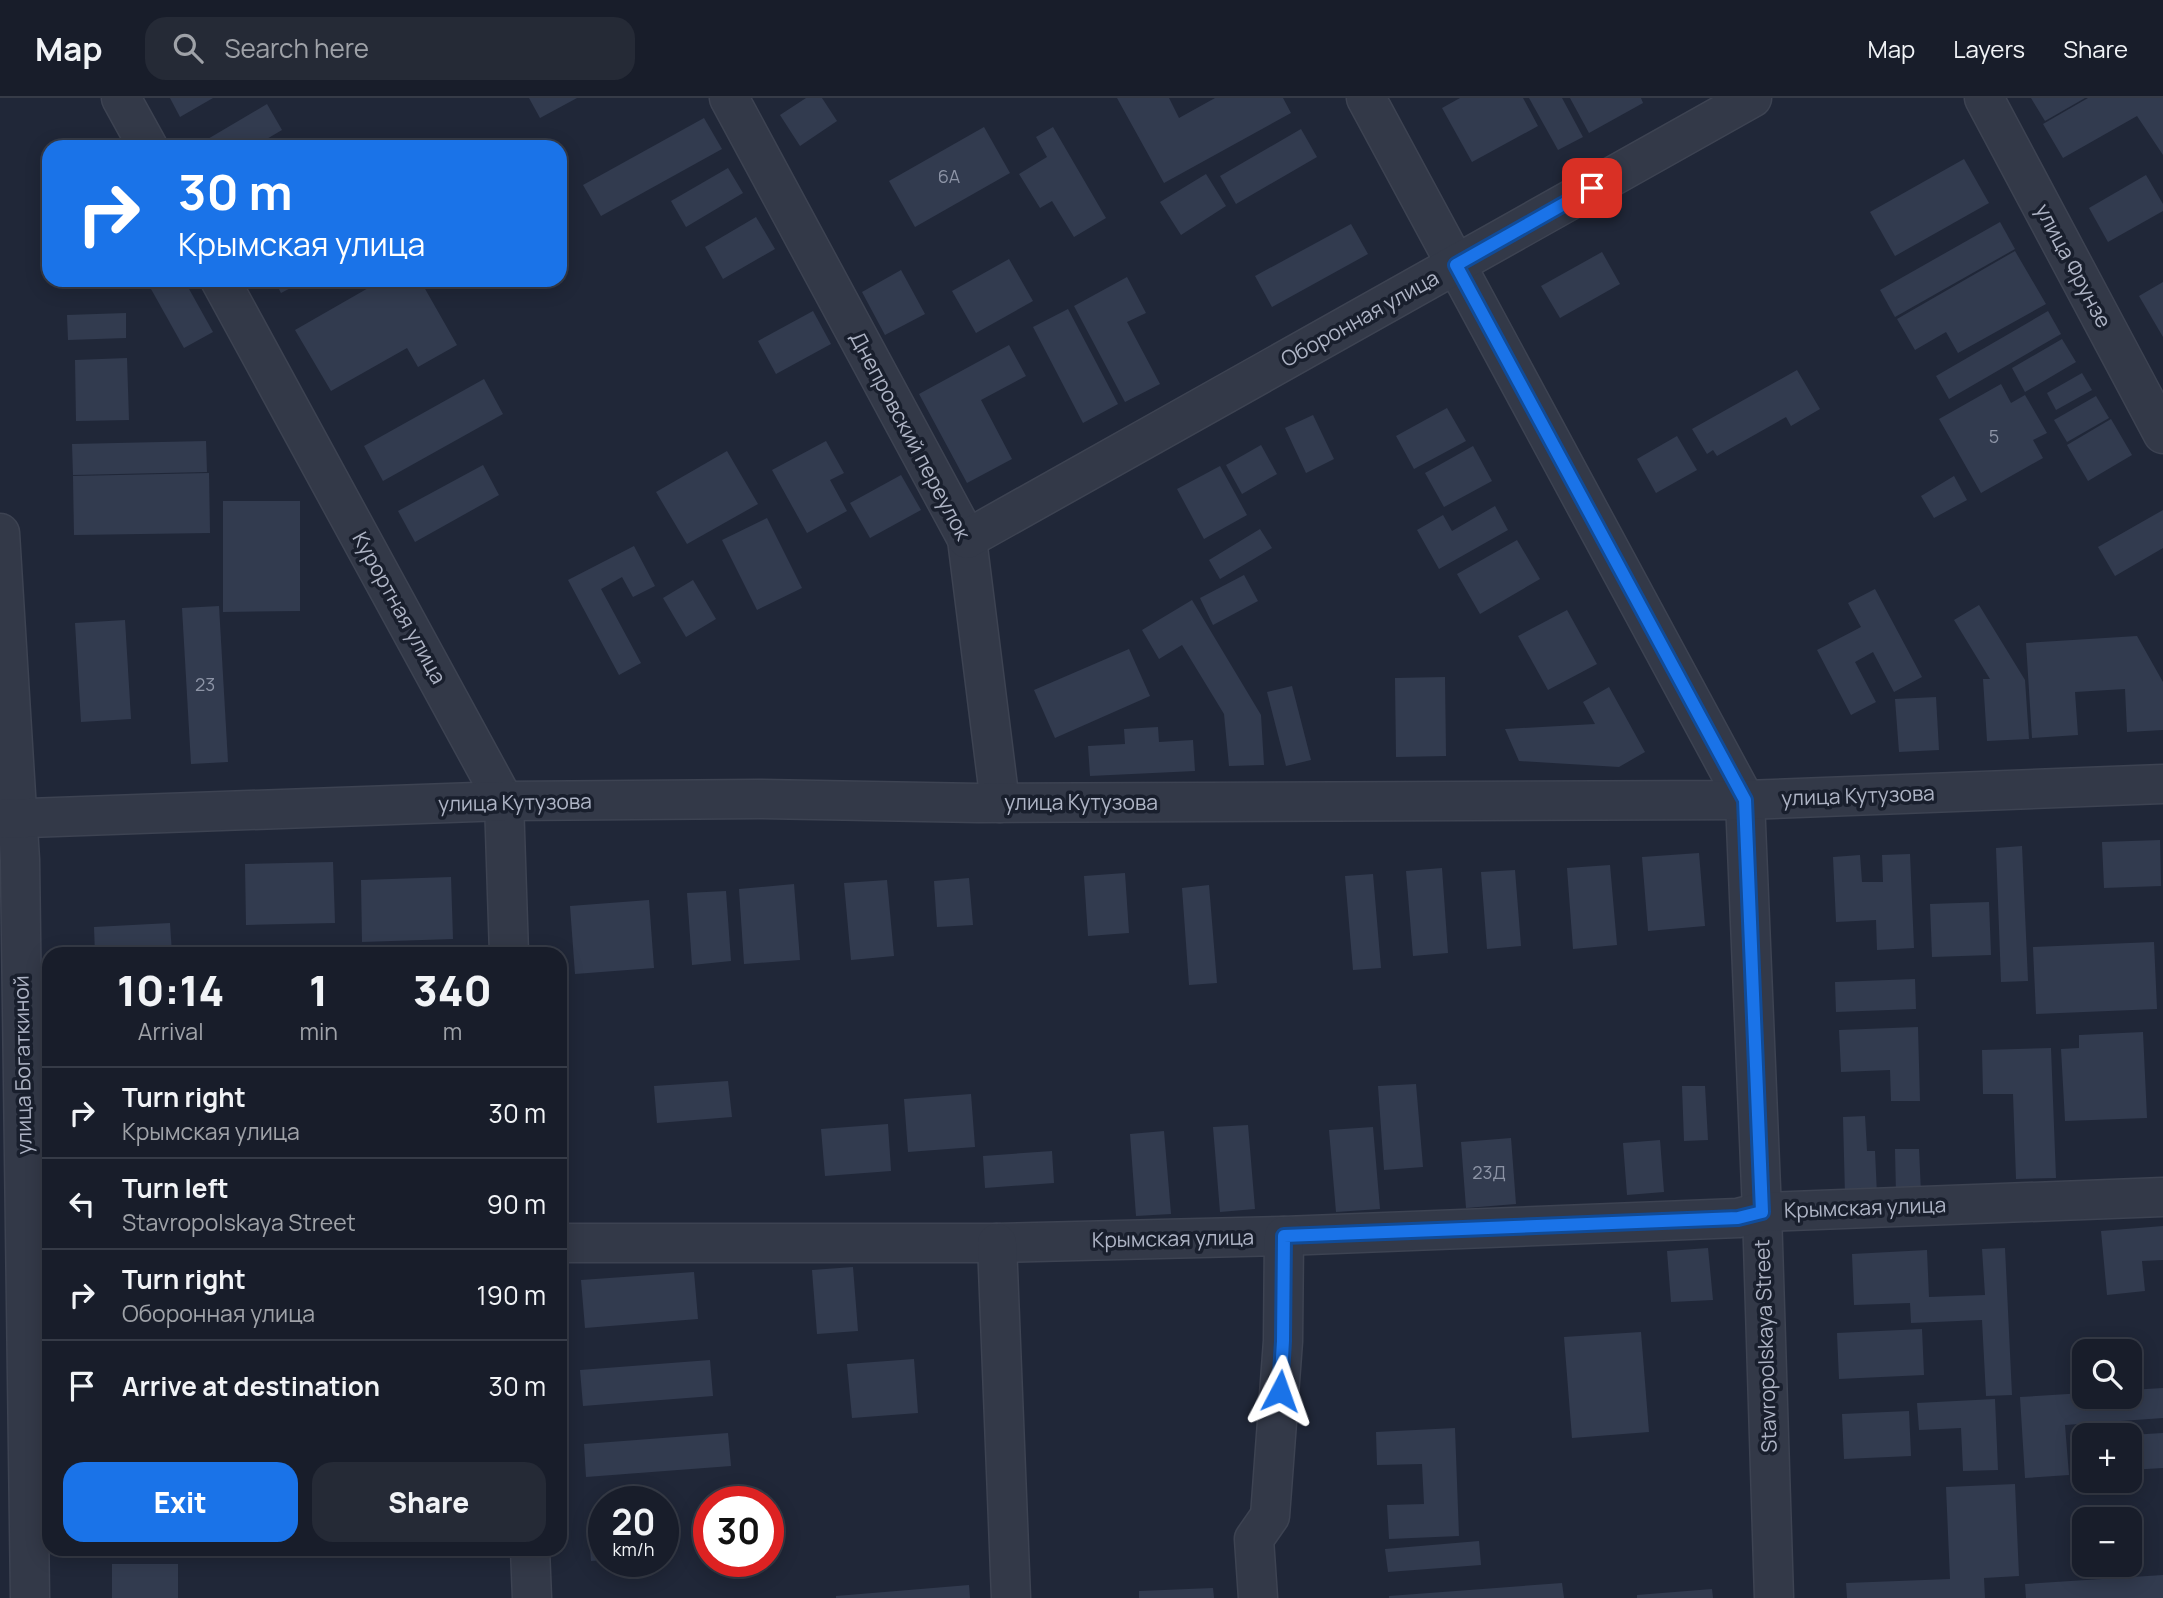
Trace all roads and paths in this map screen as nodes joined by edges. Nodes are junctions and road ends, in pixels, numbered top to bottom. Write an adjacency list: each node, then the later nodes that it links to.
1 (121, 98): 6 (street)
2 (729, 98): 11 (street, Днепровский переулок)
3 (1366, 98): 7 (street, Stavropolskaya Street)
4 (1752, 98): 7 (street, Оборонная улица)
5 (1984, 98): 9 (street, улица Фрунзе)
6 (144, 140)
7 (1456, 265): 11 (street, Оборонная улица); 13 (street, Stavropolskaya Street)
8 (224, 287): 14 (street, Курортная улица)
9 (2163, 434)
10 (0, 533): 16 (street, улица Богаткиной)
11 (967, 539): 15 (street, Днепровский переулок)
12 (2163, 784): 13 (street, улица Кутузова)
13 (1745, 800): 15 (street, улица Кутузова); 19 (street, Stavropolskaya Street)
14 (504, 801): 15 (street, улица Кутузова); 16 (street, улица Кутузова); 17 (street, Курортная улица)
15 (1000, 803)
16 (9, 819): 24 (street, улица Богаткиной)
17 (509, 947)
18 (2163, 1197): 19 (street, Крымская улица)
19 (1762, 1212): 20 (street, Крымская улица); 28 (street, Stavropolskaya Street)
20 (1284, 1236): 22 (street, Крымская улица); 27 (street)
21 (567, 1243): 22 (street, Крымская улица)
22 (997, 1243): 26 (street)
23 (530, 1556): 25 (street)
24 (30, 1598)
25 (532, 1598)
26 (1011, 1598)
27 (1258, 1598)
28 (1774, 1598)

